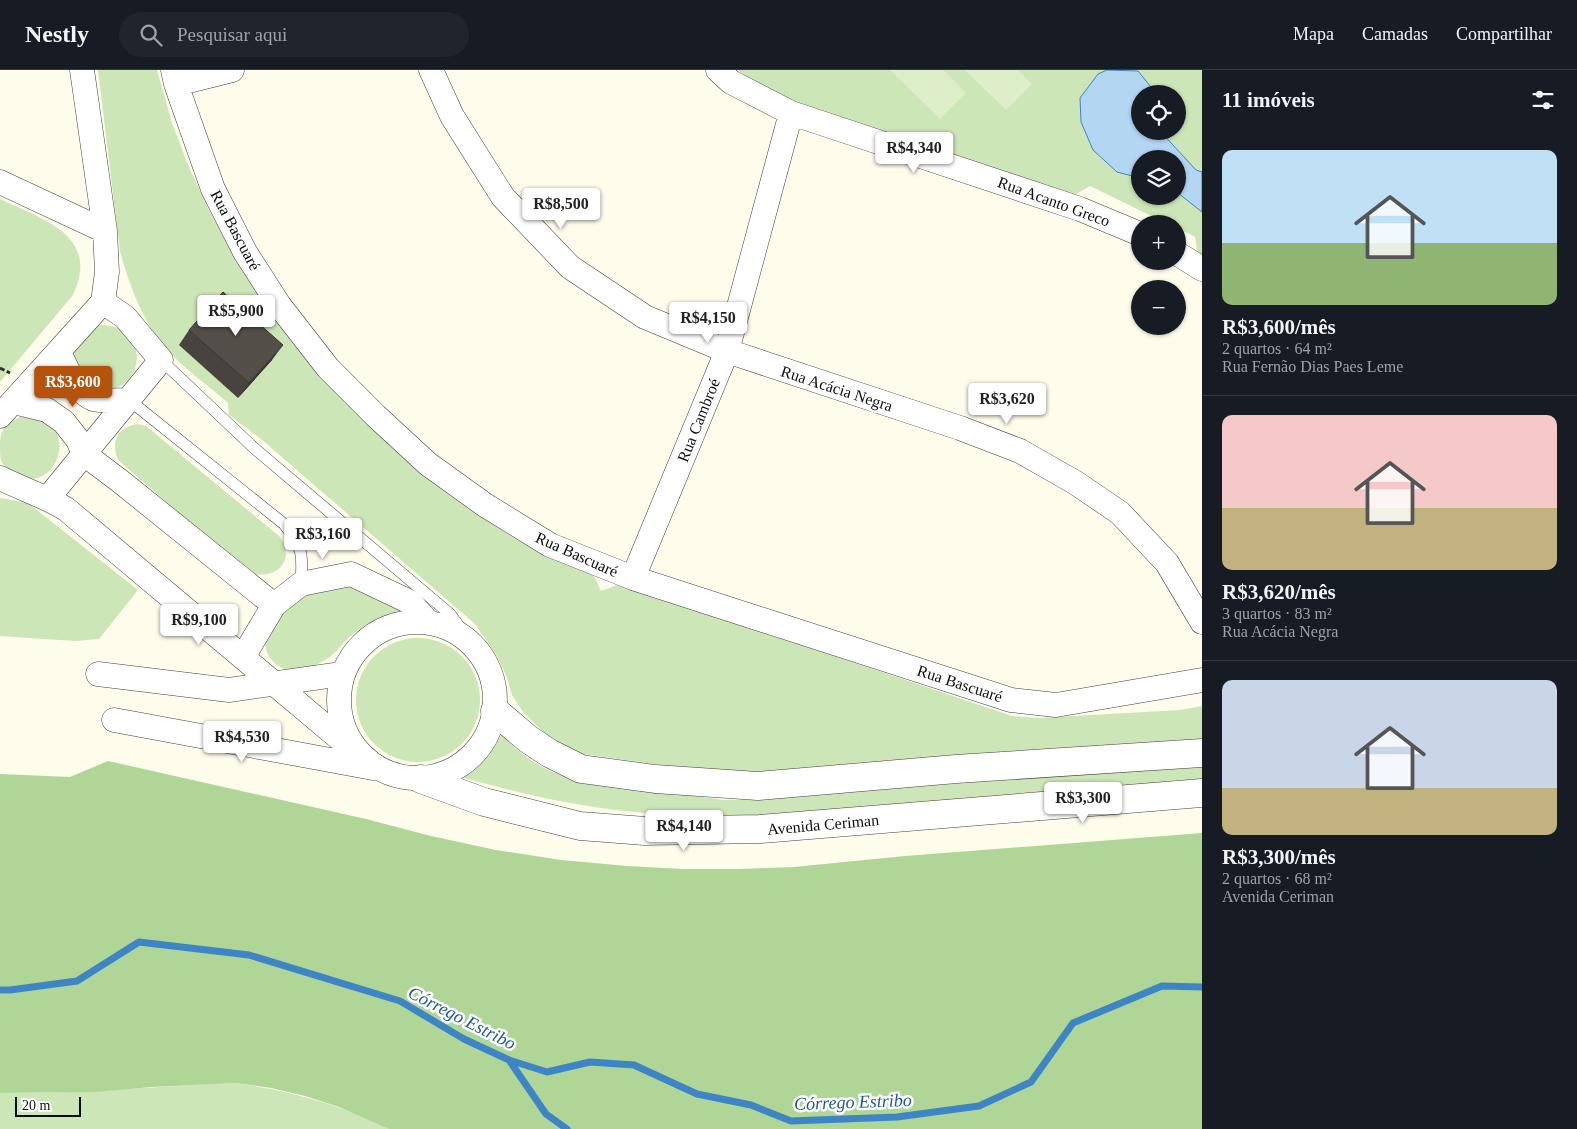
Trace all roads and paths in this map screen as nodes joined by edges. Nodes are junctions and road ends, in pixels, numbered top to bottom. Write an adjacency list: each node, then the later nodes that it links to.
1 (82, 70): 9 (street)
2 (232, 70): 5 (street)
3 (431, 70): 13 (street, Rua Acácia Negra)
4 (718, 70): 6 (street, Rua Acanto Greco)
5 (174, 77): 21 (street, Rua Bascuaré)
6 (791, 113): 8 (street, Rua Acanto Greco); 13 (street, Rua Cambroé)
7 (0, 182): 9 (street)
8 (1131, 230)
9 (106, 231): 12 (street)
10 (1186, 259): 11 (street)
11 (1202, 269)
12 (103, 302): 14 (street); 15 (street)
13 (727, 351): 21 (street, Rua Cambroé); 25 (street, Rua Acácia Negra)
14 (59, 352): 16 (street); 17 (street)
15 (161, 360): 16 (street); 26 (lane)
16 (129, 400): 18 (street); 22 (lane)
17 (7, 409): 18 (street)
18 (84, 454): 20 (street); 23 (street)
19 (0, 478): 20 (street)
20 (48, 498): 27 (street)
21 (633, 578): 30 (street, Rua Bascuaré)
22 (301, 584): 23 (street); 24 (street)
23 (274, 605): 27 (street)
24 (428, 622): 26 (street); 29 (street)
25 (1202, 622)
26 (470, 641): 32 (street)
27 (243, 657): 31 (street)
28 (98, 674): 31 (street)
29 (342, 674): 31 (street); 35 (street)
30 (1202, 680)
31 (274, 683): 35 (street)
32 (495, 711): 34 (street); 36 (street)
33 (114, 720): 35 (street)
34 (1202, 753)
35 (370, 764): 36 (street)
36 (421, 779): 37 (street, Avenida Ceriman)
37 (1202, 793)

